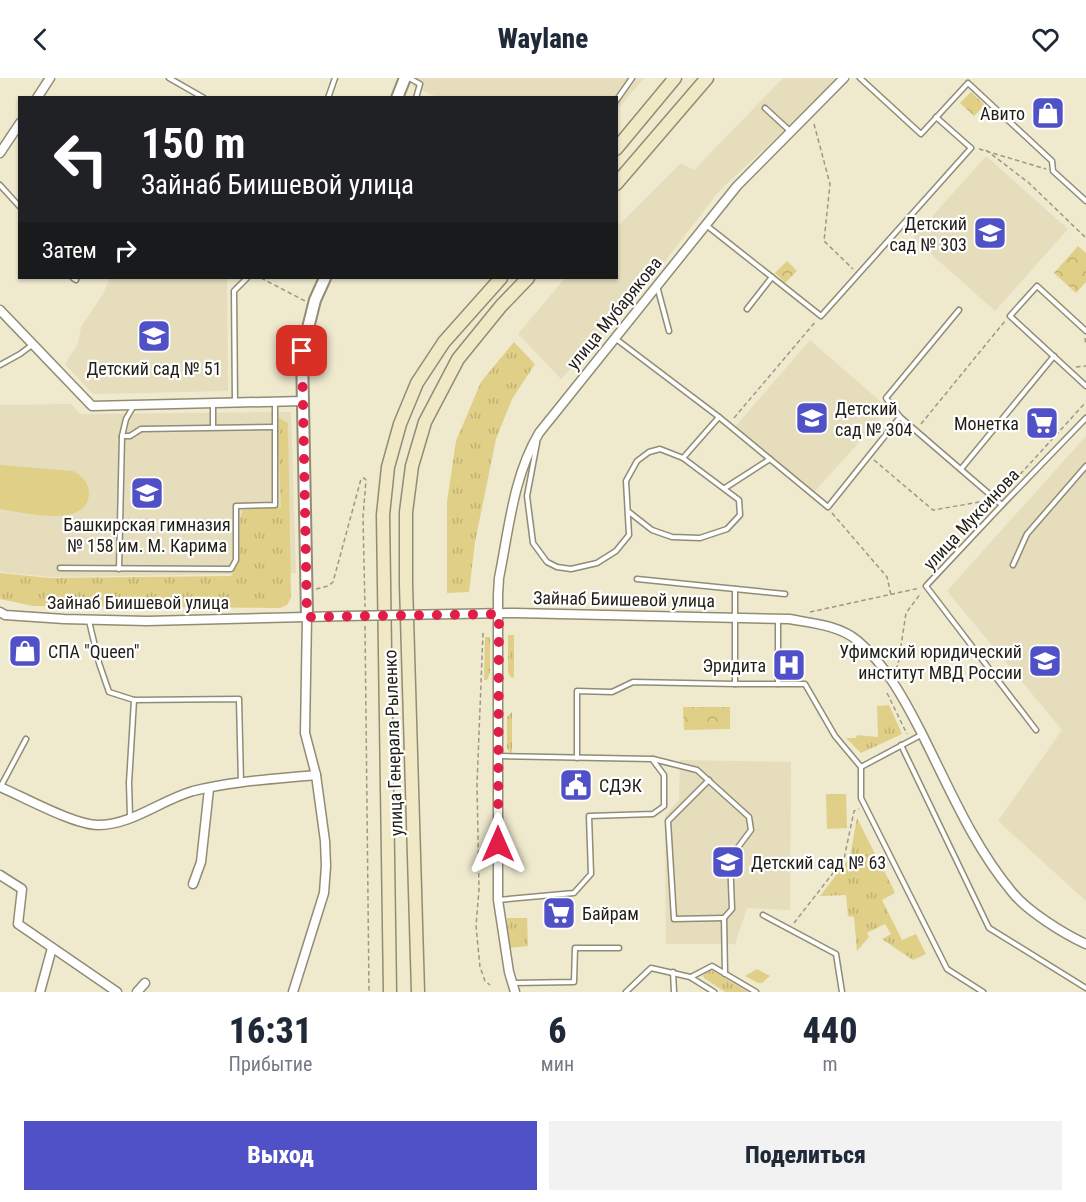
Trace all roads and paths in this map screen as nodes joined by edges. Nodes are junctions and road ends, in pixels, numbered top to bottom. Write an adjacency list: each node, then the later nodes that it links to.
1 (50, 78): 11 (street)
2 (169, 78): 12 (lane)
3 (336, 78): 13 (lane)
4 (405, 78): 14 (street)
5 (409, 78): 15 (lane)
6 (632, 78): 16 (lane)
7 (675, 78): 22 (main road)
8 (706, 78): 27 (main road)
9 (844, 78): 18 (street, улица Мубарякова)
10 (860, 78): 19 (lane)
11 (38, 96)
12 (200, 96)
13 (329, 96)
14 (398, 96)
15 (417, 96)
16 (618, 98)
17 (765, 108): 21 (lane)
18 (810, 111): 21 (street, улица Мубарякова); 33 (path)
19 (936, 117): 23 (lane); 26 (lane)
20 (18, 126): 25 (street)
21 (790, 131): 31 (street, улица Мубарякова)
22 (618, 147)
23 (971, 148): 24 (path); 33 (lane)
24 (986, 150): 26 (path); 32 (path)
25 (0, 153)
26 (1053, 171): 29 (lane)
27 (618, 182)
28 (0, 185): 30 (lane)
29 (1086, 201)
30 (18, 205)
31 (705, 225): 34 (lane); 40 (street, улица Мубарякова)
32 (1086, 238)
33 (858, 274): 45 (lane)
34 (772, 277): 42 (lane); 45 (lane)
35 (246, 279): 57 (lane)
36 (263, 279): 41 (path)
37 (325, 279): 41 (street)
38 (500, 279): 139 (main road, улица Генерала Рыленко)
39 (527, 279): 140 (main road, улица Генерала Рыленко)
40 (657, 286): 47 (lane); 49 (street, улица Мубарякова)
41 (314, 306): 54 (street)
42 (747, 309)
43 (0, 310): 50 (street)
44 (959, 310): 60 (lane)
45 (821, 316): 62 (path)
46 (1010, 316): 48 (lane); 51 (lane); 65 (path)
47 (669, 331)
48 (1086, 331)
49 (616, 339): 59 (lane); 66 (street, улица Мубарякова)
50 (34, 344): 52 (lane); 58 (street)
51 (1054, 356): 53 (lane); 72 (lane)
52 (0, 365)
53 (1086, 386)
54 (303, 401): 55 (street); 91 (street)
55 (275, 403): 57 (street); 64 (lane)
56 (213, 404): 57 (street); 58 (street); 63 (lane)
57 (235, 404)
58 (133, 406): 67 (lane)
59 (719, 417): 62 (lane); 69 (lane)
60 (900, 417): 65 (lane); 68 (lane)
61 (1086, 418): 75 (lane, улица Муксинова)
62 (728, 424): 70 (lane)
63 (213, 427): 64 (lane); 67 (lane)
64 (274, 427): 80 (lane)
65 (915, 430): 72 (lane)
66 (539, 433): 77 (lane); 90 (street, улица Мубарякова)
67 (122, 436): 80 (lane)
68 (869, 456): 74 (path); 76 (lane)
69 (683, 458): 73 (lane); 77 (lane)
70 (771, 459): 73 (lane); 76 (lane)
71 (1086, 466): 78 (lane)
72 (960, 469): 74 (lane)
73 (725, 488): 77 (lane)
74 (996, 500): 75 (lane)
75 (1002, 505): 82 (lane, улица Муксинова)
76 (828, 507): 86 (path)
77 (629, 512)
78 (1013, 565)
79 (60, 568): 80 (lane)
80 (119, 569)
81 (637, 579): 83 (lane)
82 (926, 586): 86 (path); 97 (path); 102 (lane, улица Муксинова)
83 (735, 589): 85 (lane); 92 (lane)
84 (315, 590): 88 (path)
85 (784, 594)
86 (891, 595): 89 (path)
87 (0, 612): 94 (street, Зайнаб Биишевой улица)
88 (365, 612)
89 (811, 612)
90 (499, 614): 91 (street, Зайнаб Биишевой улица, bridge); 92 (street, Зайнаб Биишевой улица); 107 (street, улица Мубарякова)
91 (307, 617): 94 (street, Зайнаб Биишевой улица); 111 (street)
92 (735, 618): 93 (street, Зайнаб Биишевой улица); 98 (lane)
93 (778, 618): 99 (lane); 103 (street, Зайнаб Биишевой улица)
94 (89, 621): 101 (lane)
95 (365, 624): 138 (path)
96 (483, 633): 131 (path)
97 (898, 665)
98 (735, 684): 99 (lane); 108 (lane)
99 (778, 684): 110 (lane)
100 (887, 692): 105 (path)
101 (134, 700): 113 (lane); 117 (lane)
102 (1036, 730)
103 (922, 734): 105 (lane); 124 (street, Зайнаб Биишевой улица)
104 (26, 739): 114 (lane)
105 (910, 741): 106 (lane)
106 (901, 745): 110 (lane); 133 (lane)
107 (498, 756): 108 (lane); 120 (street, улица Мубарякова)
108 (577, 758): 109 (lane)
109 (652, 759): 112 (lane); 120 (lane)
110 (861, 767): 116 (lane)
111 (316, 775): 113 (street); 137 (street)
112 (709, 780): 122 (lane); 122 (lane)
113 (241, 783): 115 (street)
114 (0, 787): 117 (street)
115 (209, 789): 117 (street); 119 (street)
116 (866, 807): 123 (path); 146 (lane)
117 (130, 817)
118 (0, 875): 125 (street)
119 (194, 884)
120 (498, 900): 132 (street, улица Мубарякова)
121 (763, 915): 123 (lane)
122 (724, 918): 128 (lane)
123 (789, 929): 145 (lane)
124 (1086, 944)
125 (52, 948): 134 (street); 135 (street)
126 (619, 948): 132 (lane)
127 (673, 972): 129 (lane); 141 (lane); 142 (lane)
128 (725, 974): 129 (lane); 144 (lane)
129 (690, 977): 143 (lane)
130 (145, 983): 136 (street)
131 (490, 985)
132 (514, 988)
133 (1086, 988)
134 (40, 992)
135 (117, 992)
136 (137, 992)
137 (293, 992)
138 (369, 992)
139 (390, 992)
140 (418, 992)
141 (626, 992)
142 (675, 992)
143 (714, 992)
144 (756, 992)
145 (842, 992)
146 (983, 992)

